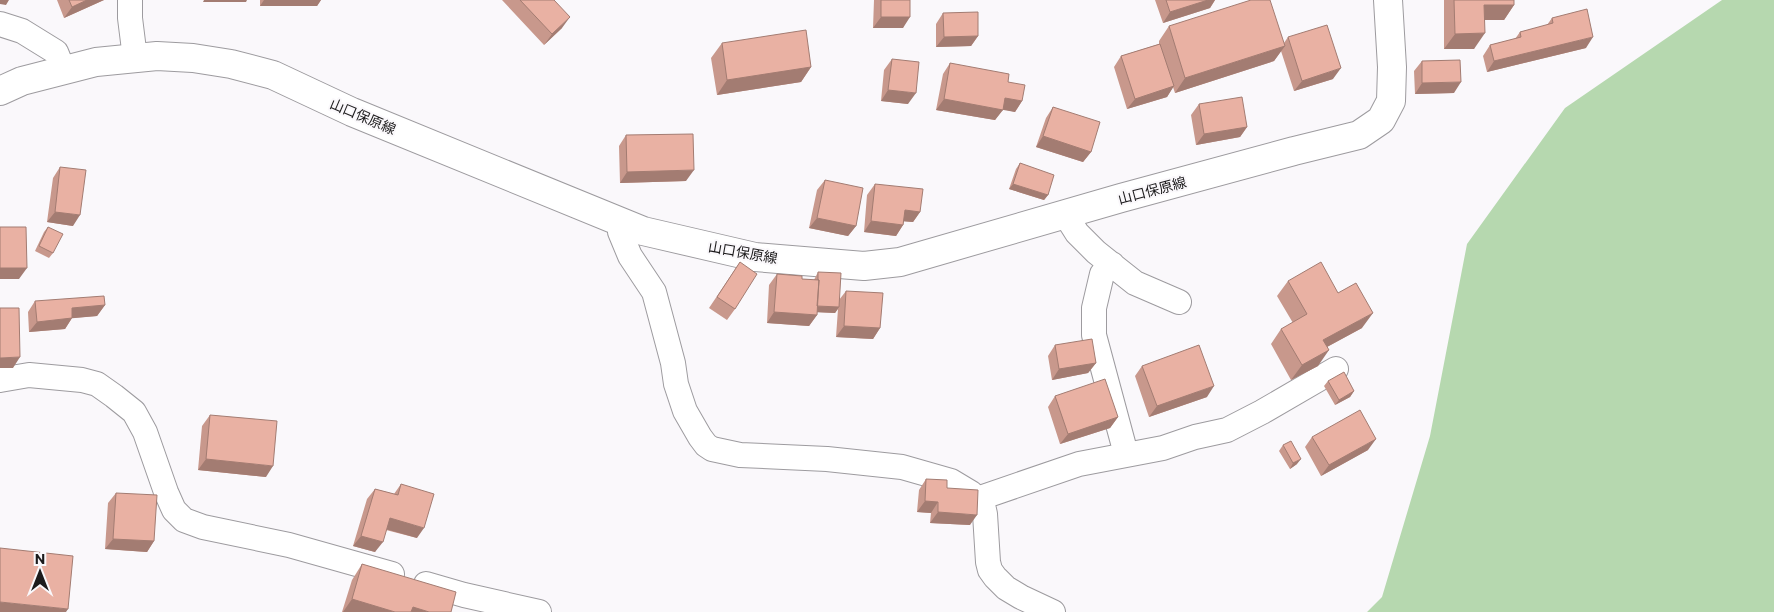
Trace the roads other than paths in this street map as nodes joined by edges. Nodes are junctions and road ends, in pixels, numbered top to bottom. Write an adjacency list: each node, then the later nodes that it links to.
1 (130, 0): 4 (street)
2 (1388, 0): 7 (main road, 山口保原線)
3 (0, 24): 5 (street)
4 (134, 58): 5 (main road, 山口保原線); 8 (main road, 山口保原線)
5 (63, 69): 6 (main road, 山口保原線)
6 (0, 91)
7 (1065, 214): 8 (main road, 山口保原線); 9 (street)
8 (621, 222): 14 (street)
9 (1112, 264): 10 (street); 13 (street)
10 (1179, 302)
11 (1336, 369): 13 (street)
12 (0, 380): 15 (street)
13 (1126, 454): 14 (street)
14 (977, 500): 16 (street)
15 (539, 612)
16 (1053, 612)

